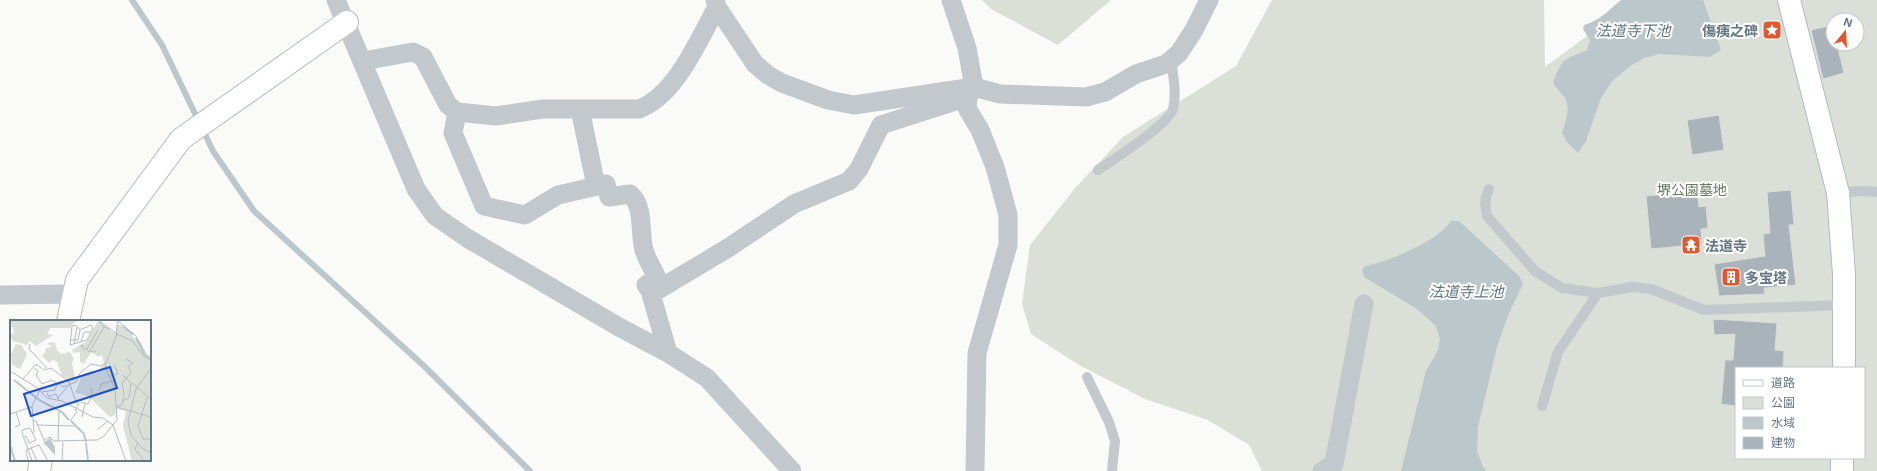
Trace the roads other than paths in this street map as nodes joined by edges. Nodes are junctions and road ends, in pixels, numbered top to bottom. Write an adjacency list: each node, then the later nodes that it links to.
1 (336, 0): 6 (street)
2 (951, 0): 9 (street)
3 (1209, 0): 7 (street)
4 (1789, 0): 16 (street)
5 (716, 4): 9 (street); 10 (street)
6 (347, 22): 8 (street); 18 (street)
7 (1171, 60): 9 (street); 12 (lane)
8 (363, 61): 11 (street); 24 (street)
9 (971, 92): 19 (street); 32 (street)
10 (580, 109): 11 (street); 13 (street)
11 (457, 112): 13 (street)
12 (1098, 170)
13 (596, 186): 19 (street)
14 (1489, 189): 17 (lane)
15 (1877, 192): 16 (lane)
16 (1838, 193): 22 (street)
17 (1598, 293): 22 (lane); 27 (lane)
18 (74, 294): 20 (street); 23 (street)
19 (651, 294): 24 (street)
20 (0, 295)
21 (1364, 304): 34 (street)
22 (1845, 305): 25 (street)
23 (68, 320)
24 (668, 353): 31 (street)
25 (1844, 367)
26 (1087, 377): 33 (lane)
27 (1542, 406)
28 (1842, 459): 35 (street)
29 (41, 461): 30 (street)
30 (39, 471)
31 (792, 471)
32 (975, 471)
33 (1112, 471)
34 (1322, 471)
35 (1842, 471)

